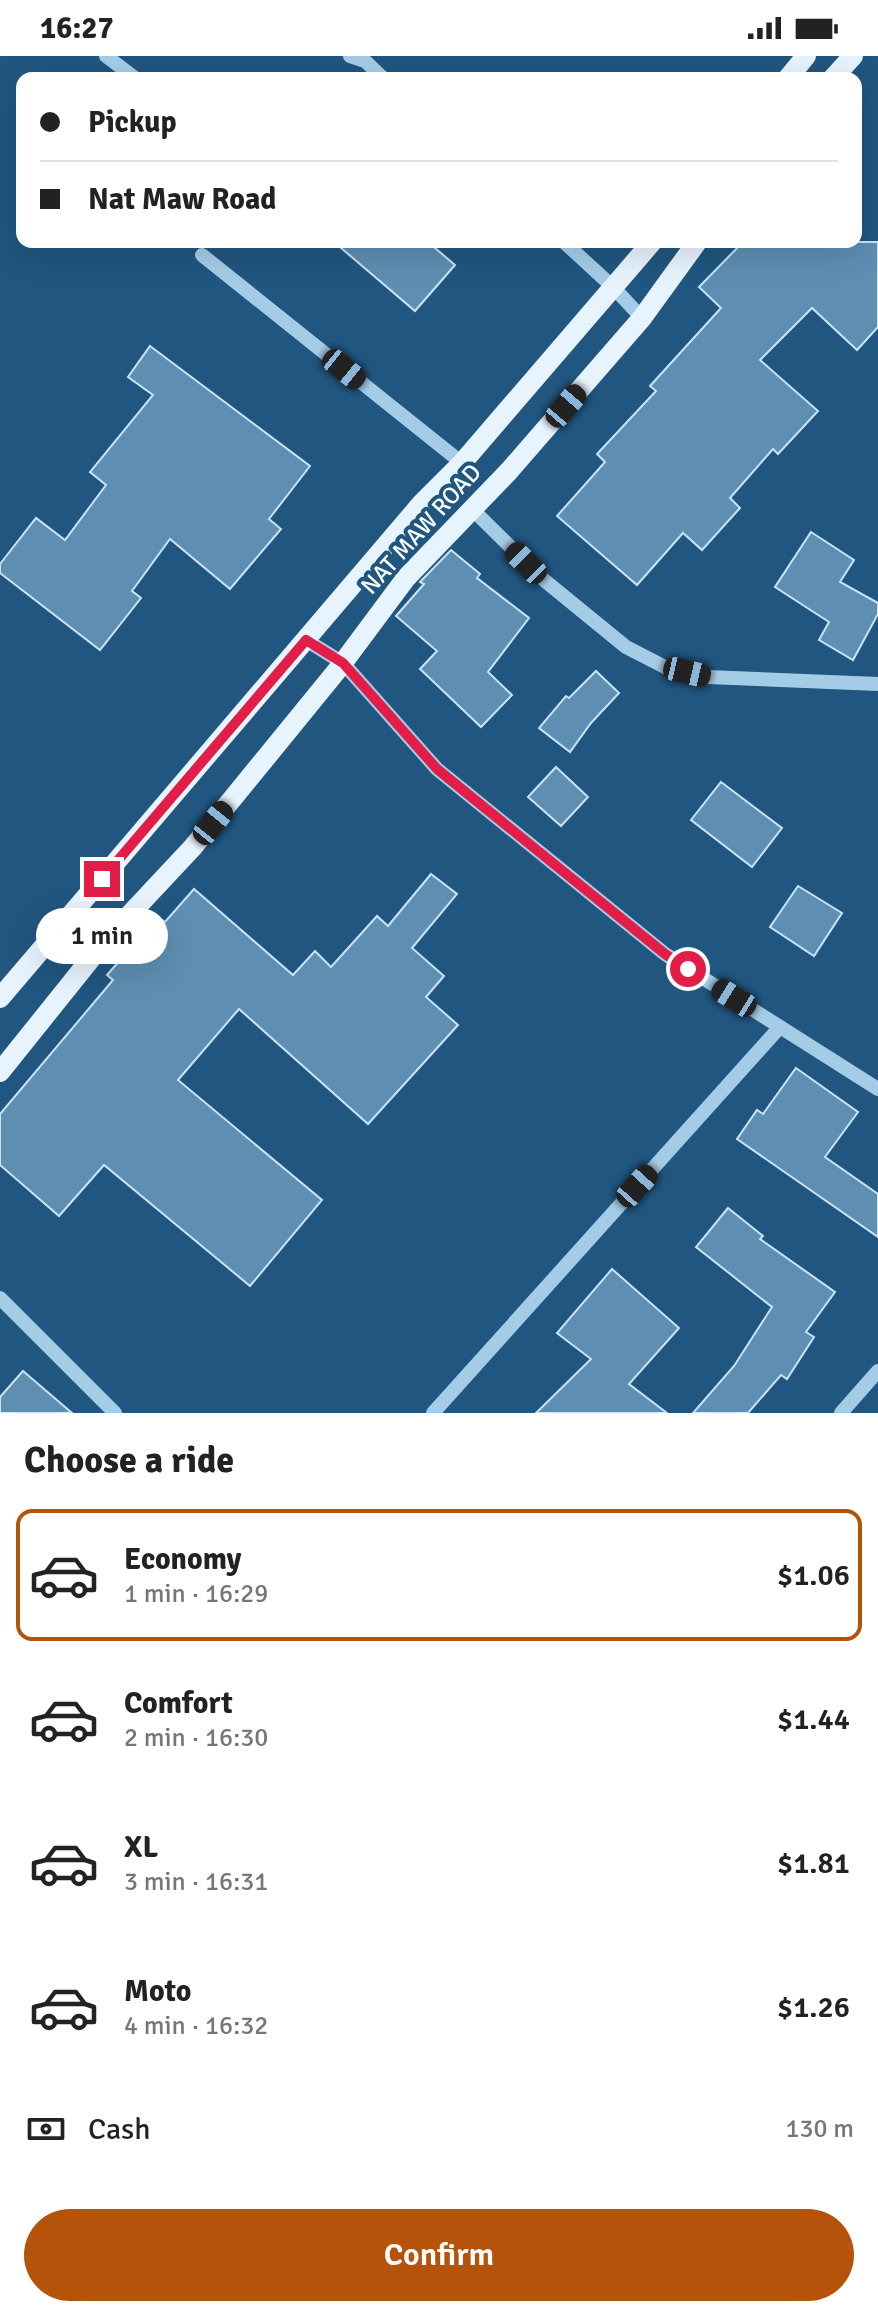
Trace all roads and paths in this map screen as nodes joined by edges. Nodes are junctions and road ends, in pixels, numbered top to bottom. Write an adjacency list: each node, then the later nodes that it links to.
1 (106, 56): 5 (street)
2 (350, 56): 6 (street)
3 (806, 56): 7 (main road)
4 (853, 56): 8 (main road)
5 (127, 72)
6 (377, 72)
7 (793, 72)
8 (838, 72)
9 (571, 248): 13 (street)
10 (647, 248): 13 (main road, NAT MAW ROAD)
11 (693, 248): 14 (main road, NAT MAW ROAD)
12 (202, 255): 15 (street)
13 (614, 288): 14 (street); 15 (main road, NAT MAW ROAD)
14 (642, 318): 16 (main road, NAT MAW ROAD)
15 (462, 463): 17 (main road, NAT MAW ROAD)
16 (472, 509): 18 (main road, NAT MAW ROAD); 19 (street)
17 (306, 640): 18 (street); 20 (main road, NAT MAW ROAD)
18 (343, 663): 21 (street); 22 (main road, NAT MAW ROAD)
19 (878, 684)
20 (0, 998)
21 (780, 1027): 23 (street); 27 (street)
22 (0, 1072)
23 (878, 1089)
24 (0, 1298): 26 (street)
25 (878, 1371): 28 (street)
26 (115, 1413)
27 (433, 1413)
28 (841, 1413)

